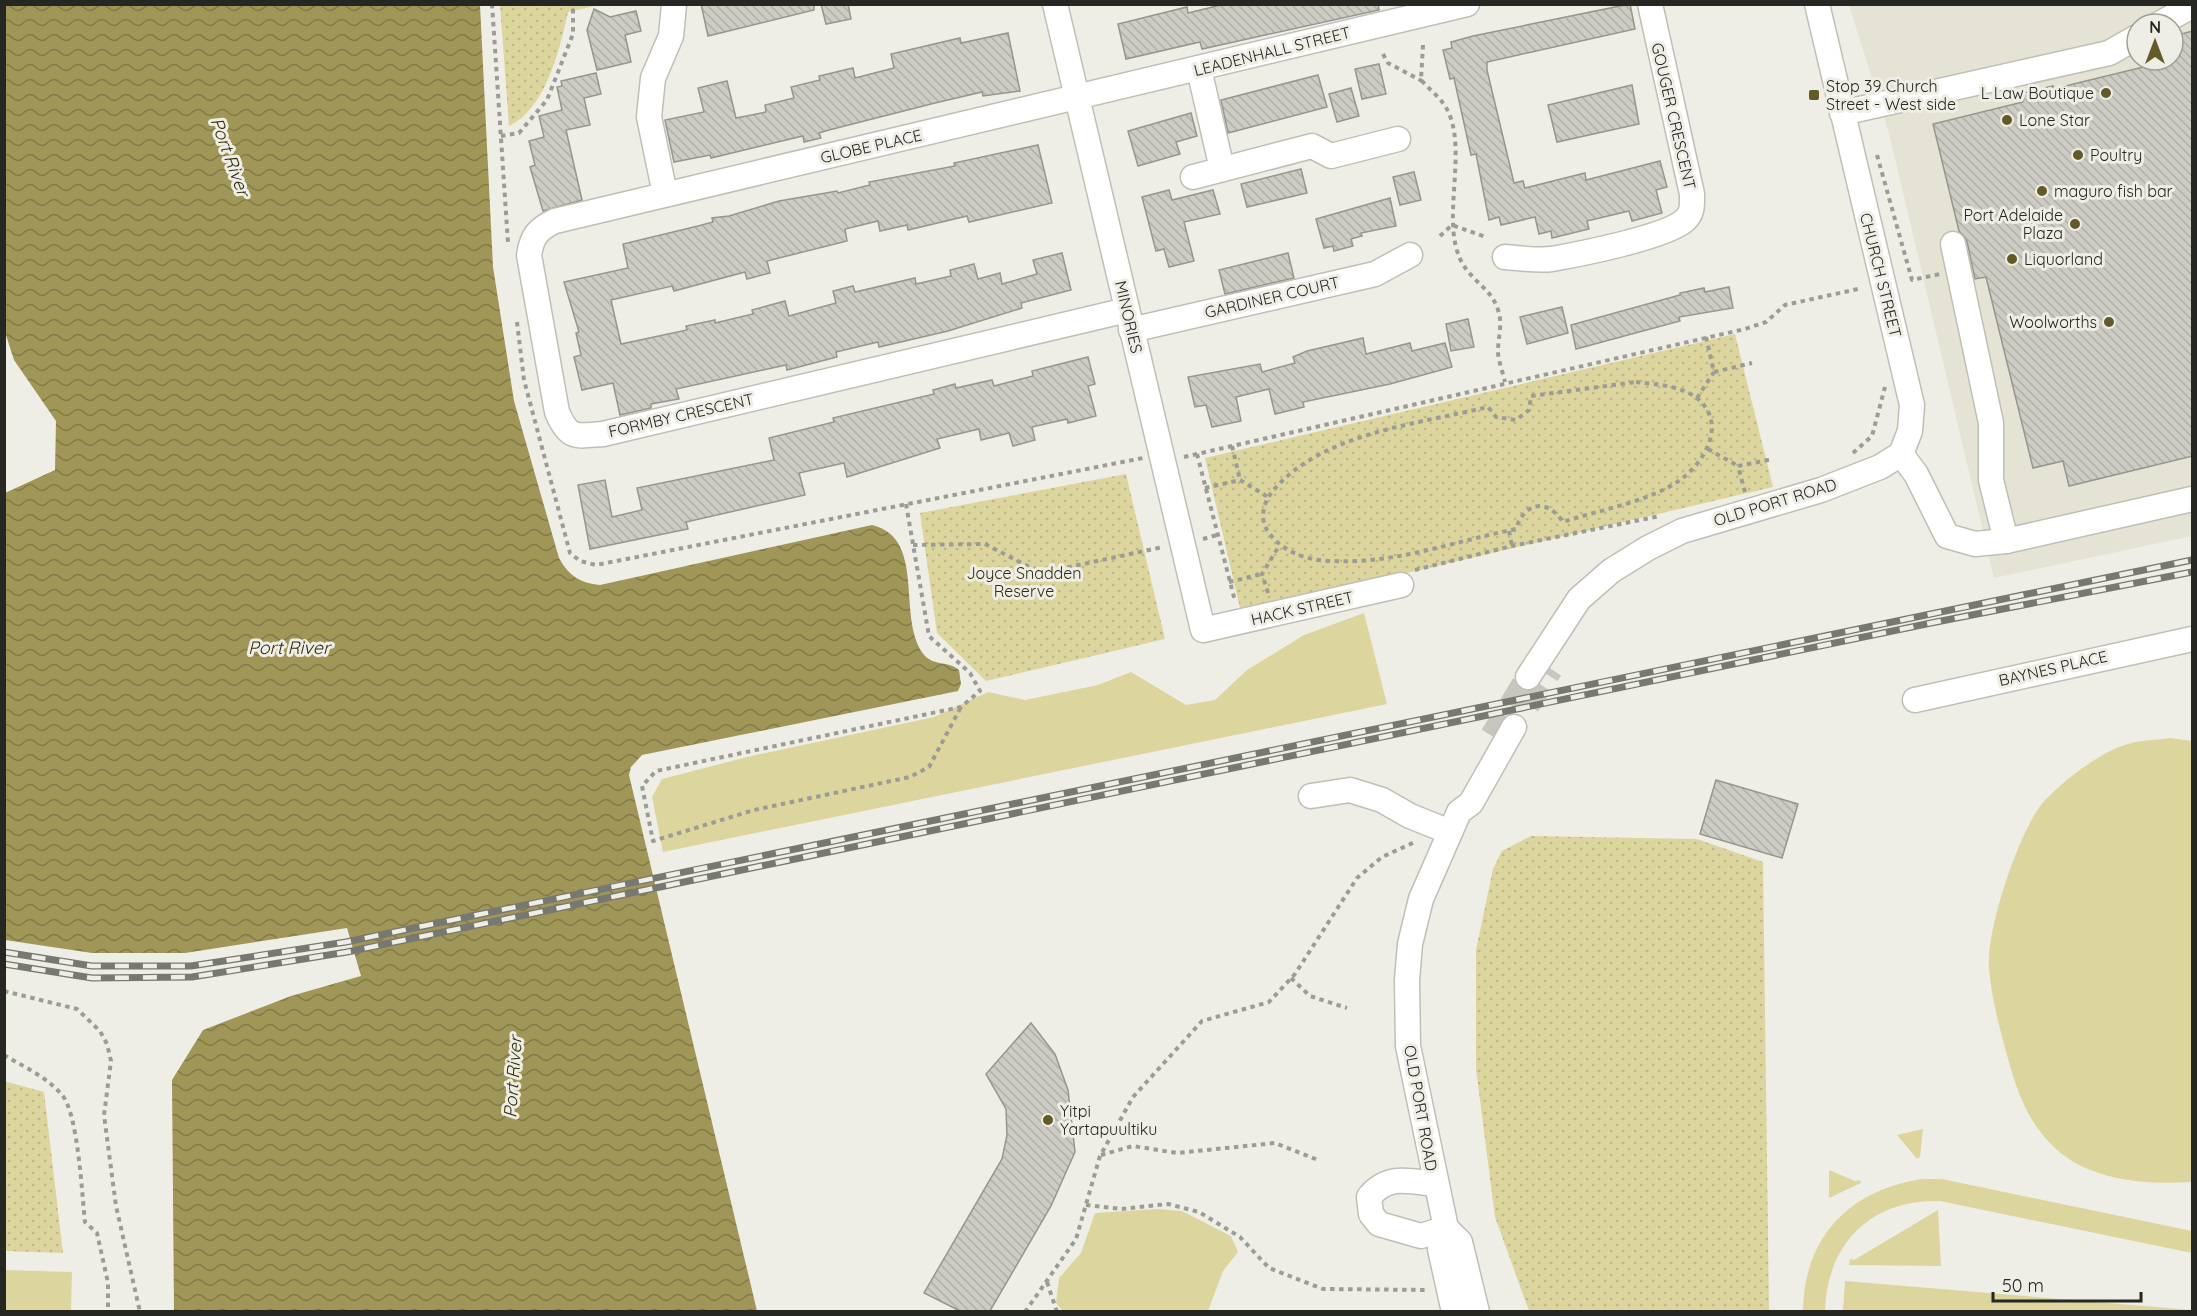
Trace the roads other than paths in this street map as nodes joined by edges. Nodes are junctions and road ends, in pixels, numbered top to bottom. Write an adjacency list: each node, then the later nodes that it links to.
1 (674, 4): 14 (street)
2 (1055, 4): 9 (street, MINORIES)
3 (1467, 4): 6 (street, LEADENHALL STREET)
4 (1650, 4): 17 (street, GOUGER CRESCENT)
5 (1817, 4): 10 (street, CHURCH STREET)
6 (1390, 13): 8 (street, LEADENHALL STREET)
7 (2125, 44): 10 (street)
8 (1199, 69): 9 (street, LEADENHALL STREET); 12 (street)
9 (1077, 98): 14 (street, GLOBE PLACE); 18 (street, MINORIES)
10 (1842, 113): 19 (street, CHURCH STREET)
11 (1398, 140): 12 (street)
12 (1222, 169): 13 (street)
13 (1193, 177)
14 (664, 194): 18 (street, FORMBY CRESCENT)
15 (1953, 244): 21 (street)
16 (1410, 255): 18 (street, GARDINER COURT)
17 (1505, 257)
18 (1129, 320): 24 (street, MINORIES)
19 (1901, 454): 21 (street); 22 (street, OLD PORT ROAD)
20 (2193, 499): 21 (street)
21 (2006, 541)
22 (1648, 548): 26 (street, OLD PORT ROAD); 27 (street, OLD PORT ROAD)
23 (1401, 585): 24 (street, HACK STREET)
24 (1203, 630)
25 (2193, 639): 28 (street, BAYNES PLACE)
26 (1551, 669)
27 (1528, 677)
28 (1915, 700)
29 (1503, 732): 31 (street, OLD PORT ROAD)
30 (1311, 796): 31 (street)
31 (1455, 822): 32 (street, OLD PORT ROAD)
32 (1435, 1184): 33 (street, OLD PORT ROAD); 33 (street)
33 (1447, 1230): 34 (street, OLD PORT ROAD); 35 (street, OLD PORT ROAD)
34 (1454, 1311)
35 (1478, 1311)

